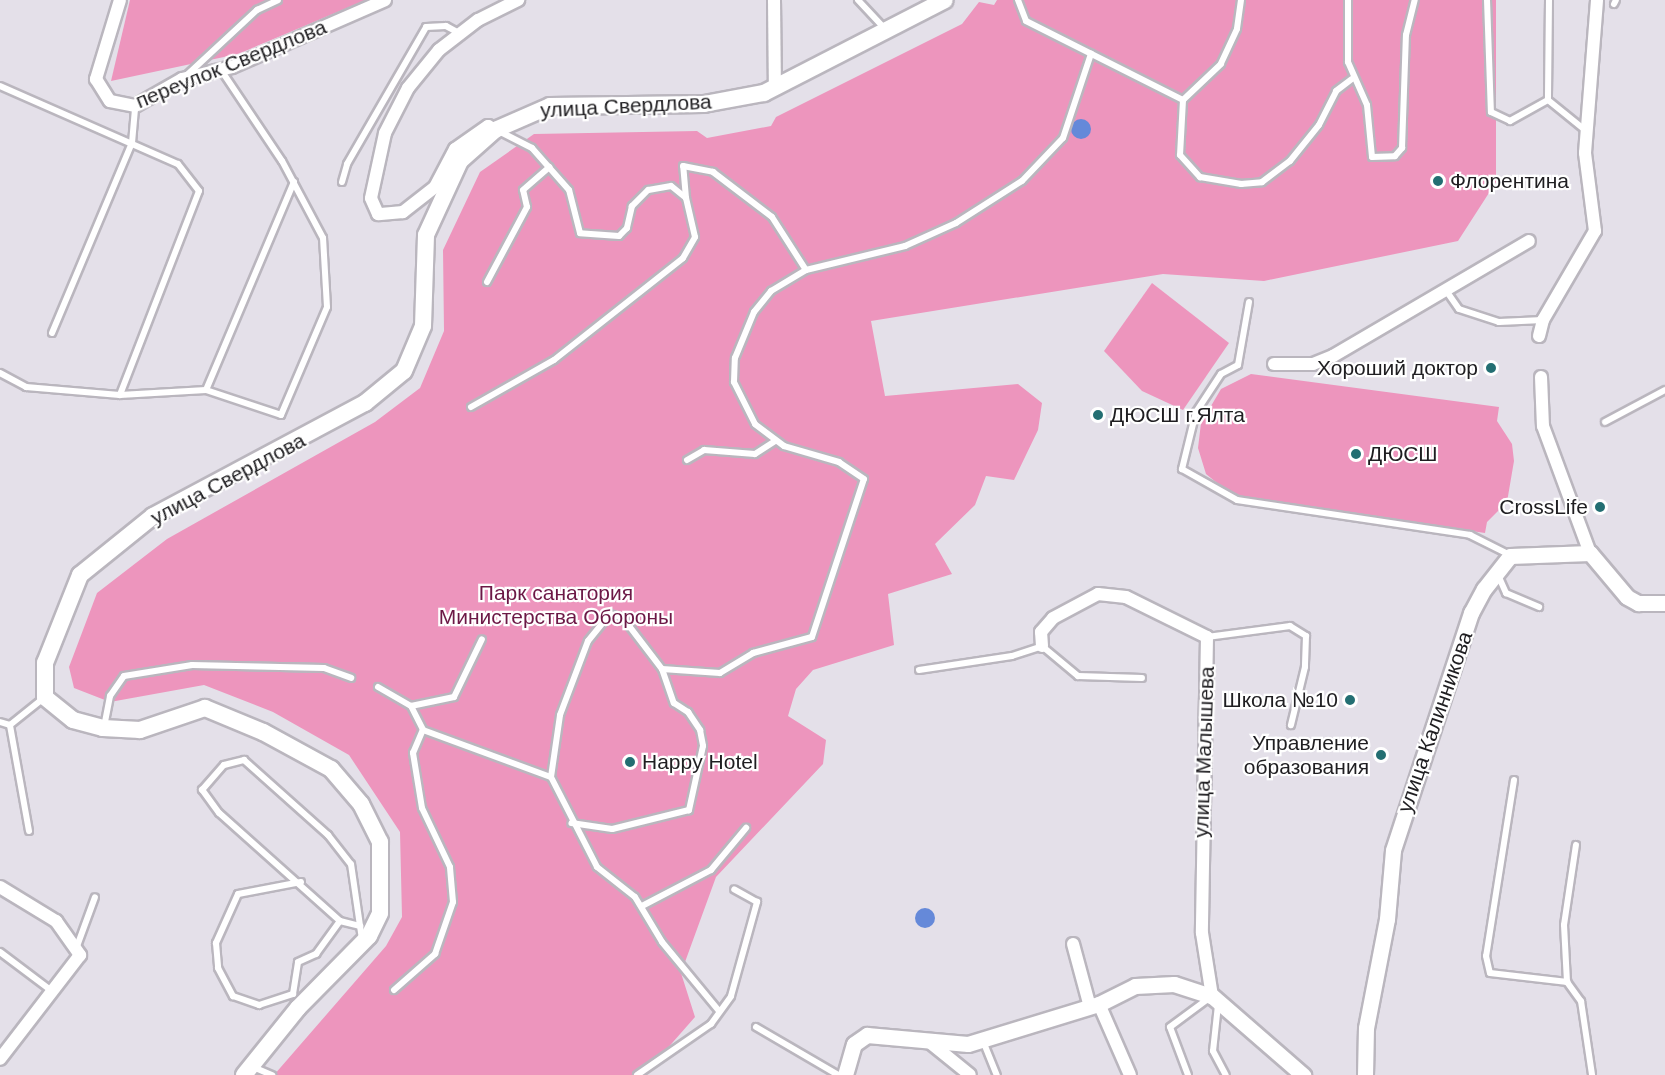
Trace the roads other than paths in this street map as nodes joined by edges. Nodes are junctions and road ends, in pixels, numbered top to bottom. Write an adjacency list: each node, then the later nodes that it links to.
1 (120, 0): 25 (street, переулок Свердлова)
2 (278, 0): 19 (lane)
3 (385, 0): 18 (street, переулок Свердлова)
4 (518, 0): 16 (street)
5 (774, 0): 22 (street)
6 (858, 0): 15 (lane)
7 (945, 0): 15 (main road, улица Свердлова)
8 (1018, 0): 17 (lane)
9 (1241, 0): 23 (lane)
10 (1348, 0): 20 (lane)
11 (1415, 0): 20 (lane)
12 (1487, 0): 24 (lane)
13 (1549, 0): 24 (lane)
14 (1597, 0): 27 (street)
15 (888, 32): 22 (main road, улица Свердлова)
16 (460, 33): 26 (street); 31 (lane)
17 (1091, 54): 23 (lane); 34 (lane)
18 (220, 70): 19 (street, переулок Свердлова); 30 (lane)
19 (182, 79): 25 (street, переулок Свердлова)
20 (1352, 80): 23 (lane)
21 (0, 86): 28 (lane)
22 (775, 89): 26 (main road, улица Свердлова)
23 (1183, 100)
24 (1548, 100): 27 (lane)
25 (135, 106): 28 (lane)
26 (495, 130): 29 (lane); 64 (main road, улица Свердлова)
27 (1586, 131): 38 (street)
28 (132, 143): 39 (lane); 46 (lane)
29 (549, 168): 32 (lane); 35 (lane)
30 (294, 182): 44 (lane); 44 (lane)
31 (342, 182)
32 (686, 198): 34 (lane); 47 (lane)
33 (1529, 240): 36 (street)
34 (806, 270): 49 (lane)
35 (487, 282)
36 (1445, 289): 38 (lane); 41 (street)
37 (1249, 302): 52 (lane)
38 (1543, 320): 40 (street)
39 (52, 333)
40 (1539, 336)
41 (1274, 364)
42 (0, 373): 46 (lane)
43 (1541, 377): 51 (street)
44 (206, 390): 46 (lane)
45 (1665, 390): 48 (lane)
46 (120, 395)
47 (471, 407)
48 (1605, 422)
49 (775, 441): 50 (lane); 59 (lane)
50 (687, 460)
51 (1590, 553): 52 (street); 54 (street)
52 (1510, 556): 53 (street, улица Калинникова)
53 (1497, 571): 55 (lane); 109 (street, улица Калинникова)
54 (1665, 603)
55 (1539, 607)
56 (1207, 637): 58 (street, улица Малышева); 68 (lane); 91 (street, улица Малышева)
57 (482, 639): 65 (lane)
58 (1041, 646): 60 (lane); 62 (lane)
59 (662, 669): 71 (lane); 73 (lane)
60 (919, 670)
61 (351, 678): 69 (lane)
62 (1142, 678)
63 (378, 687): 65 (lane)
64 (45, 697): 67 (lane); 69 (main road)
65 (411, 706): 70 (lane)
66 (0, 722): 67 (lane)
67 (10, 725): 75 (lane)
68 (1291, 725)
69 (104, 728): 84 (main road)
70 (423, 730): 71 (lane); 89 (lane)
71 (551, 777): 73 (lane)
72 (1514, 780): 88 (lane)
73 (571, 823): 81 (lane)
74 (746, 828): 81 (lane)
75 (29, 831)
76 (1576, 845): 88 (lane)
77 (300, 882): 82 (lane); 82 (lane); 83 (lane)
78 (0, 887): 86 (street)
79 (734, 889): 93 (lane)
80 (95, 897): 86 (lane)
81 (642, 906): 93 (lane)
82 (340, 921): 83 (lane)
83 (360, 926): 84 (lane)
84 (363, 943): 98 (main road)
85 (1073, 944): 92 (street)
86 (76, 950): 90 (street)
87 (0, 952): 90 (lane)
88 (1566, 982): 110 (lane)
89 (394, 990)
90 (52, 991): 97 (street)
91 (1215, 998): 92 (street); 106 (lane); 107 (lane); 108 (street)
92 (1094, 1005): 96 (street); 105 (street)
93 (719, 1011): 100 (lane)
94 (756, 1027): 101 (lane)
95 (923, 1038): 96 (street); 102 (street); 103 (street)
96 (982, 1041): 104 (lane)
97 (0, 1059)
98 (248, 1071): 99 (lane)
99 (272, 1075)
100 (637, 1075)
101 (838, 1075)
102 (844, 1075)
103 (970, 1075)
104 (997, 1075)
105 (1130, 1075)
106 (1188, 1075)
107 (1226, 1075)
108 (1303, 1075)
109 (1365, 1075)
110 (1592, 1075)

